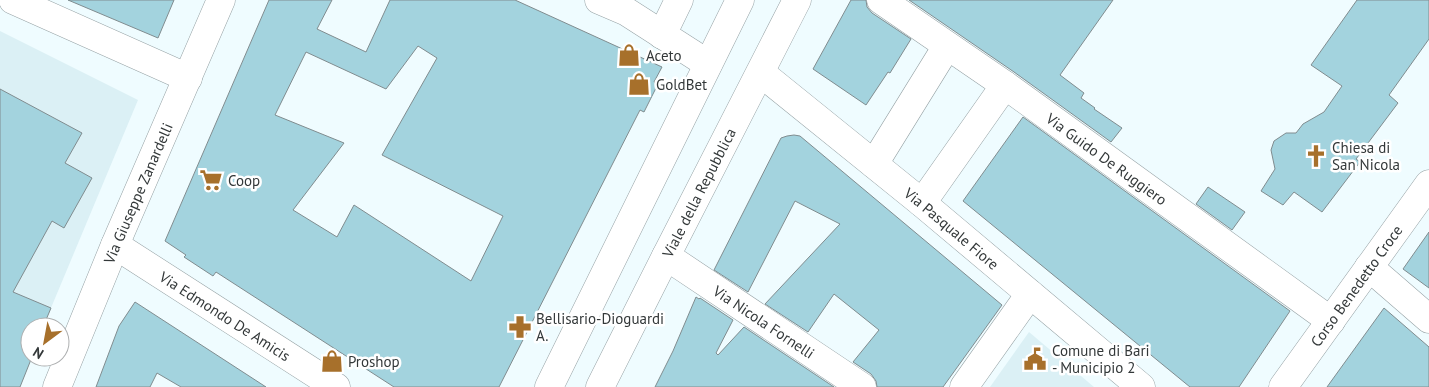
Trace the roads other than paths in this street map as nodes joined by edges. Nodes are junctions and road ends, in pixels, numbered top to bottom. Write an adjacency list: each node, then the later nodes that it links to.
1 (13, 0): 13 (street)
2 (221, 0): 13 (street, Via Giuseppe Zanardelli)
3 (599, 0): 8 (street)
4 (679, 0): 9 (street)
5 (740, 0): 11 (street)
6 (797, 0): 12 (street, Viale della Repubblica)
7 (881, 0): 10 (street, Via Guido De Ruggiero)
8 (630, 6): 9 (street)
9 (662, 35): 11 (street)
10 (947, 46): 14 (street, Via Guido De Ruggiero); 15 (street)
11 (708, 64): 26 (street)
12 (761, 73): 15 (street, Via Pasquale Fiore); 19 (street, Viale della Repubblica)
13 (188, 78): 18 (street, Via Giuseppe Zanardelli)
14 (1005, 85): 17 (street); 23 (street, Via Guido De Ruggiero)
15 (874, 164): 17 (street, Via Pasquale Fiore)
16 (1429, 184): 20 (street, Corso Benedetto Croce)
17 (922, 203): 21 (street, Via Pasquale Fiore)
18 (115, 245): 24 (street, Via Giuseppe Zanardelli); 25 (street, Via Edmondo De Amicis)
19 (666, 256): 27 (street, Viale della Repubblica); 28 (street, Via Nicola Fornelli)
20 (1370, 267): 22 (street); 23 (street, Corso Benedetto Croce)
21 (1030, 294): 29 (street); 30 (street, Via Pasquale Fiore)
22 (1429, 319)
23 (1331, 320): 31 (street, Corso Benedetto Croce)
24 (57, 387)
25 (336, 387)
26 (549, 387)
27 (600, 387)
28 (862, 387)
29 (964, 387)
30 (1141, 387)
31 (1283, 387)

